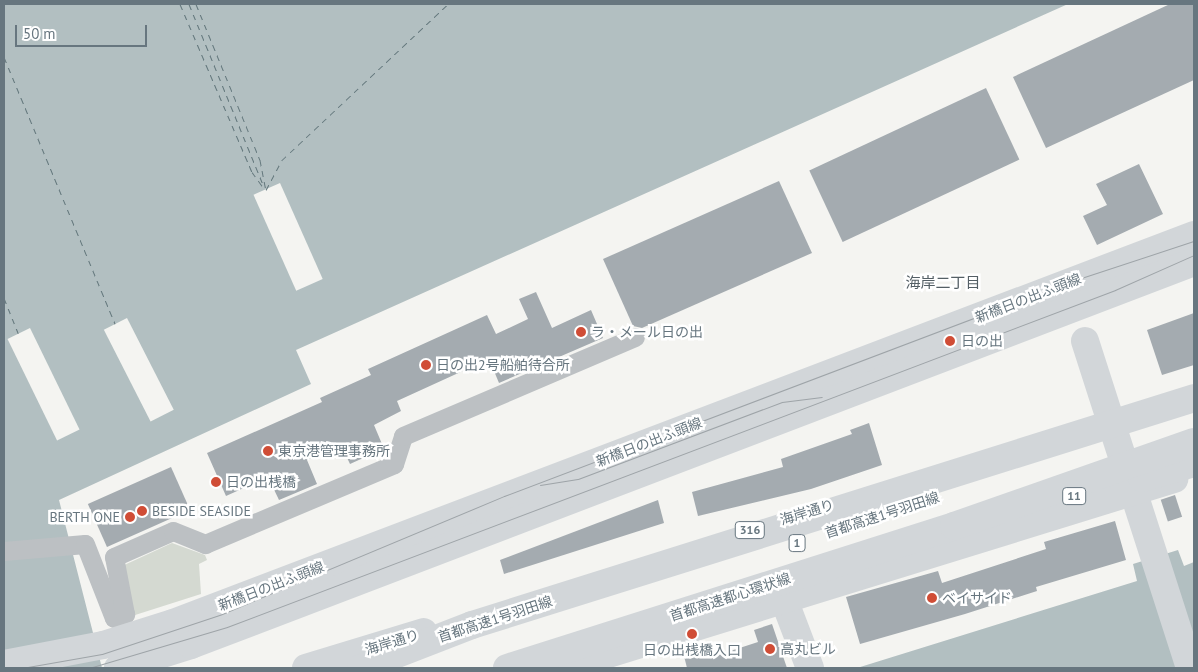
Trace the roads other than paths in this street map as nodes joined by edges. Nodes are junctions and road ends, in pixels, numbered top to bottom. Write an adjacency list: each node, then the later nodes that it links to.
1 (1194, 235): 19 (main road, 新橋日の出ふ頭線)
2 (1194, 262): 18 (main road, 新橋日の出ふ頭線)
3 (635, 338): 16 (street)
4 (1085, 341): 8 (main road)
5 (1194, 392): 8 (main road, 海岸通り / 316)
6 (1194, 398): 14 (main road)
7 (1194, 416): 10 (main road, 首都高速1号羽田線 / 1)
8 (1111, 418): 13 (main road); 22 (main road, 海岸通り / 316)
9 (1194, 442): 15 (main road, 1)
10 (1062, 457): 14 (main road); 24 (main road, 首都高速1号羽田線 / 1)
11 (1194, 464): 15 (main road, 11)
12 (1194, 473): 13 (main road)
13 (1136, 491): 17 (main road); 27 (main road)
14 (804, 521): 23 (main road, 首都高速1号羽田線)
15 (954, 526): 25 (main road, 首都高速都心環状線 / 1)
16 (4, 551)
17 (783, 597): 20 (main road); 26 (main road)
18 (187, 657): 21 (main road, 新橋日の出ふ頭線)
19 (4, 664)
20 (809, 666)
21 (118, 668)
22 (306, 668)
23 (362, 668)
24 (399, 668)
25 (507, 668)
26 (563, 668)
27 (1190, 668)

